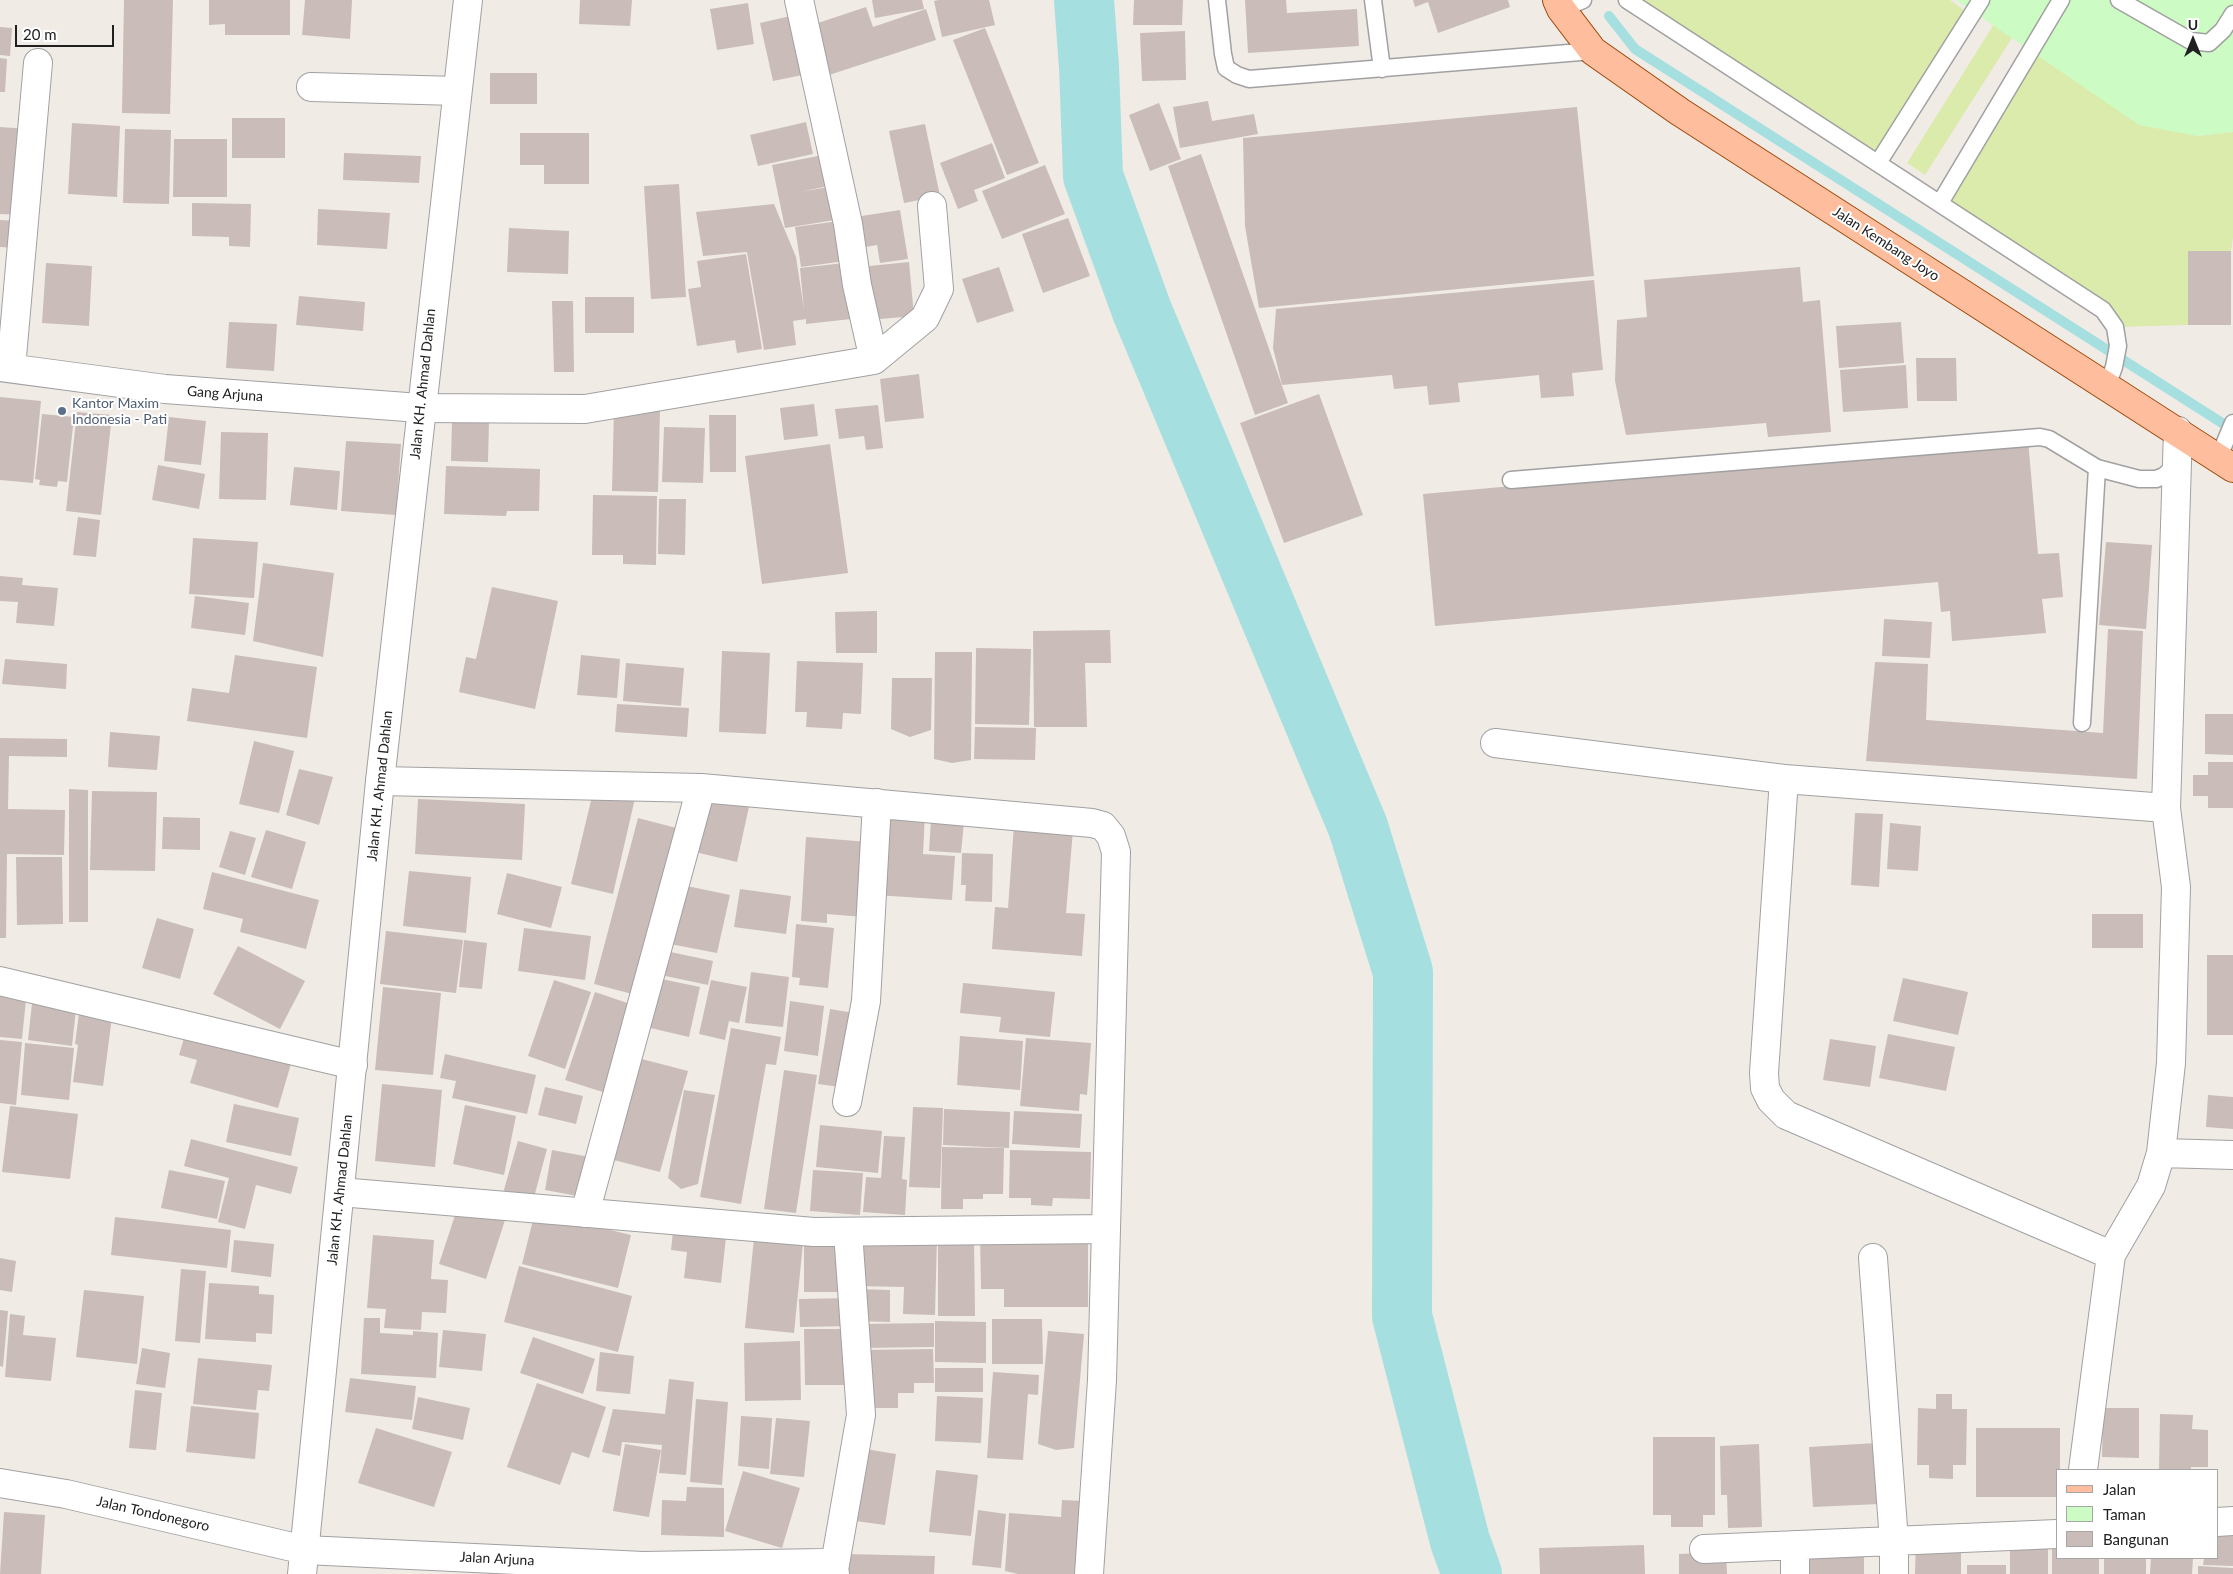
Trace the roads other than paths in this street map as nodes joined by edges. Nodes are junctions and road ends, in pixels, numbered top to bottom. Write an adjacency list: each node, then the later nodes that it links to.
1 (468, 0): 15 (street, Jalan KH. Ahmad Dahlan)
2 (799, 0): 19 (street)
3 (1217, 0): 13 (lane)
4 (1374, 0): 13 (lane)
5 (1627, 0): 16 (lane)
6 (1981, 0): 16 (lane)
7 (2119, 0): 10 (lane)
8 (2060, 2): 17 (lane)
9 (1567, 3): 11 (main road, Jalan Kembang Joyo)
10 (2233, 14)
11 (1593, 51): 13 (lane); 21 (main road, Jalan Kembang Joyo)
12 (38, 63): 20 (street)
13 (1382, 69)
14 (311, 87): 15 (street)
15 (457, 91): 22 (street, Jalan KH. Ahmad Dahlan)
16 (1878, 163): 17 (lane)
17 (1940, 203): 21 (lane)
18 (932, 206): 19 (street)
19 (874, 360): 22 (street, Gang Arjuna)
20 (5, 368): 22 (street, Gang Arjuna)
21 (2111, 377): 24 (main road, Jalan Kembang Joyo)
22 (420, 408): 32 (street, Jalan KH. Ahmad Dahlan)
23 (2233, 423): 25 (lane)
24 (2178, 431): 25 (main road, Jalan Kembang Joyo); 26 (street)
25 (2225, 457)
26 (2176, 465): 27 (lane); 35 (street)
27 (2097, 468): 28 (lane); 29 (lane)
28 (1512, 480)
29 (2082, 723)
30 (1495, 743): 31 (street)
31 (1784, 779): 35 (street); 45 (street)
32 (380, 781): 33 (street); 37 (street, Jalan KH. Ahmad Dahlan)
33 (701, 788): 34 (street); 42 (street)
34 (876, 803): 38 (street); 43 (street)
35 (2166, 808): 39 (street)
36 (0, 981): 37 (street)
37 (353, 1065): 41 (street, Jalan KH. Ahmad Dahlan)
38 (847, 1102)
39 (2161, 1153): 40 (street); 45 (street)
40 (2233, 1155)
41 (340, 1192): 42 (street); 55 (street, Jalan KH. Ahmad Dahlan)
42 (585, 1214): 44 (street)
43 (1106, 1229): 44 (street); 58 (street)
44 (848, 1232): 57 (street)
45 (2111, 1255): 47 (street)
46 (1873, 1258): 52 (street)
47 (2083, 1469)
48 (0, 1483): 55 (street, Jalan Tondonegoro)
49 (2233, 1521): 50 (street)
50 (2218, 1522)
51 (2056, 1534): 52 (street)
52 (1894, 1541): 53 (street); 60 (street)
53 (1795, 1545): 54 (street); 59 (street)
54 (1704, 1549)
55 (303, 1562): 56 (street, Jalan Arjuna)
56 (643, 1570): 57 (street, Jalan Arjuna)
57 (834, 1572)
58 (1088, 1574)
59 (1795, 1574)
60 (1894, 1574)

